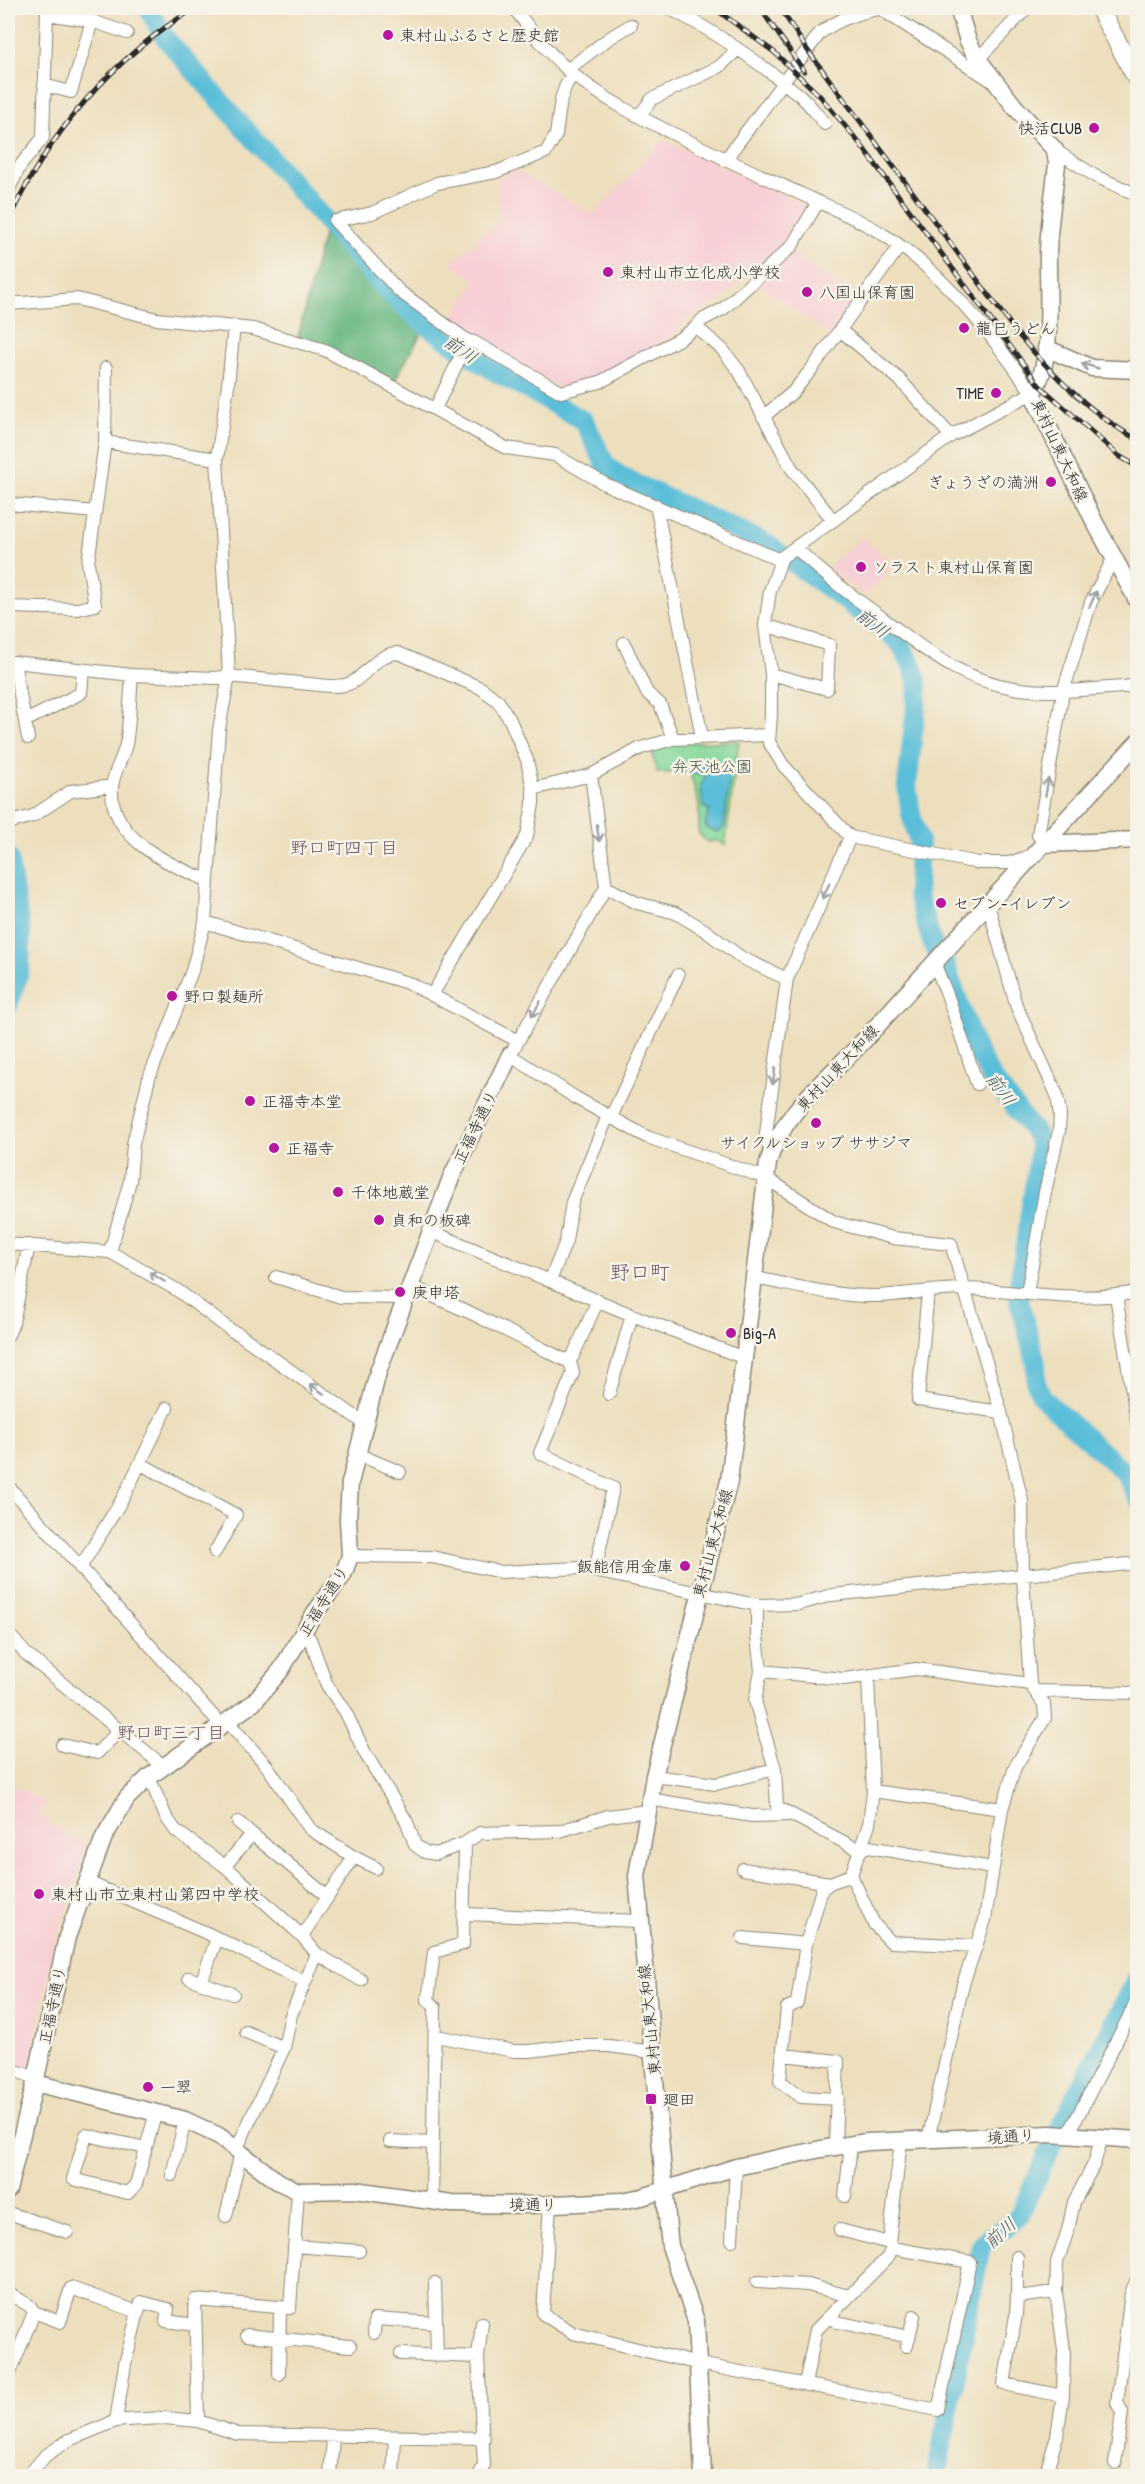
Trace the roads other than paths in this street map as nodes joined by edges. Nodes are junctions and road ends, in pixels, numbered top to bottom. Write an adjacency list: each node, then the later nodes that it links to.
1 (514, 8): 14 (street)
2 (668, 8): 12 (street)
3 (880, 8): 4 (street); 16 (street); 17 (street)
4 (886, 8)
5 (958, 8): 13 (street)
6 (1028, 8): 13 (street)
7 (1099, 8): 15 (main road)
8 (47, 11): 9 (street); 18 (street)
9 (92, 21): 11 (street); 18 (street)
10 (631, 25): 14 (street)
11 (127, 33)
12 (738, 49): 16 (street); 19 (street)
13 (978, 59): 17 (street)
14 (570, 72): 19 (street); 31 (street)
15 (1137, 81)
16 (782, 82): 20 (street); 22 (street)
17 (995, 83): 21 (street)
18 (44, 85): 23 (street)
19 (643, 118): 22 (street)
20 (825, 124)
21 (1055, 150): 24 (street); 32 (street, 東村山東大和線)
22 (725, 160): 25 (street)
23 (8, 191)
24 (1137, 195)
25 (818, 202): 26 (street); 29 (street)
26 (900, 246): 30 (street); 35 (street)
27 (8, 304): 28 (street)
28 (234, 326): 36 (street); 40 (street)
29 (696, 327): 31 (street); 37 (street)
30 (840, 330): 37 (street); 38 (street)
31 (468, 341): 36 (street)
32 (1046, 348): 34 (street, one-way to 32); 35 (street, 東村山東大和線)
33 (106, 368): 39 (street)
34 (1137, 370)
35 (1032, 393): 38 (street); 46 (street, 東村山東大和線)
36 (435, 410): 42 (street)
37 (763, 417): 44 (street)
38 (951, 436): 44 (street)
39 (105, 442): 40 (street); 43 (street)
40 (217, 459): 56 (street)
41 (8, 502): 43 (street)
42 (656, 505): 47 (street); 61 (street)
43 (95, 512): 50 (street)
44 (833, 520): 45 (street)
45 (796, 548): 47 (street); 58 (street)
46 (1114, 557): 48 (street, 東村山東大和線); 58 (street, one-way to 46)
47 (781, 559): 51 (street)
48 (1132, 582): 49 (street, 東村山東大和線)
49 (1137, 602)
50 (8, 607)
51 (765, 625): 54 (street); 54 (street)
52 (624, 642): 63 (street)
53 (83, 670): 55 (street); 59 (street); 59 (street)
54 (771, 674): 60 (street)
55 (132, 675): 56 (street); 66 (street)
56 (229, 676): 67 (street); 72 (street)
57 (1137, 686): 58 (street)
58 (1063, 692): 71 (street, one-way to 58)
59 (25, 721): 62 (street)
60 (768, 735): 61 (street); 69 (street)
61 (702, 737): 63 (street)
62 (28, 738)
63 (673, 739): 65 (street)
64 (1137, 742): 71 (street, 東村山東大和線)
65 (591, 775): 67 (street); 73 (street, one-way to 73)
66 (112, 786): 68 (street); 72 (street)
67 (533, 789): 79 (street)
68 (8, 823)
69 (850, 837): 71 (street); 78 (street, one-way to 78)
70 (1137, 840): 71 (street)
71 (1039, 849): 74 (street, 東村山東大和線)
72 (207, 880): 75 (street)
73 (606, 887): 78 (street); 80 (street, one-way to 80)
74 (988, 904): 76 (street, 東村山東大和線); 95 (street)
75 (205, 922): 79 (street); 88 (street)
76 (939, 958): 81 (street); 83 (street, 東村山東大和線)
77 (678, 975): 82 (street)
78 (787, 979): 83 (street, one-way to 83)
79 (432, 995): 80 (street)
80 (514, 1048): 82 (street); 85 (street, 正福寺通り)
81 (977, 1084)
82 (609, 1117): 84 (street); 91 (street)
83 (772, 1150): 84 (street, 東村山東大和線)
84 (766, 1178): 90 (street, 東村山東大和線); 92 (street)
85 (430, 1232): 91 (street); 94 (street, 正福寺通り)
86 (8, 1244): 87 (street)
87 (29, 1245): 88 (street); 100 (street)
88 (110, 1252): 106 (street, one-way to 88)
89 (276, 1277): 94 (street)
90 (754, 1278): 93 (street); 102 (street, 東村山東大和線)
91 (550, 1281): 98 (street)
92 (965, 1289): 93 (street); 95 (street); 105 (street)
93 (928, 1291): 105 (street)
94 (407, 1292): 101 (street); 106 (street, 正福寺通り)
95 (1021, 1292): 97 (street)
96 (1137, 1292): 97 (street)
97 (1116, 1296): 107 (street)
98 (598, 1300): 99 (street); 101 (street)
99 (632, 1315): 102 (street); 103 (street)
100 (8, 1335)
101 (568, 1358): 116 (street)
102 (744, 1358): 118 (street, 東村山東大和線)
103 (609, 1394)
104 (166, 1408): 109 (street)
105 (1000, 1412): 117 (street)
106 (364, 1424): 108 (street, 正福寺通り)
107 (1137, 1427)
108 (357, 1454): 110 (street); 113 (street, 正福寺通り)
109 (141, 1464): 112 (street); 115 (street)
110 (400, 1472)
111 (8, 1488): 115 (street)
112 (215, 1552)
113 (350, 1557): 116 (street); 121 (street, 正福寺通り)
114 (1137, 1563): 117 (street)
115 (80, 1568): 126 (street)
116 (595, 1571): 118 (street)
117 (1023, 1577): 119 (street); 124 (street)
118 (699, 1593): 119 (street); 131 (street, 東村山東大和線)
119 (757, 1605): 122 (street)
120 (8, 1633): 127 (street)
121 (302, 1634): 126 (street, 正福寺通り); 139 (street)
122 (761, 1671): 123 (street); 130 (street)
123 (868, 1677): 124 (street); 133 (street)
124 (1033, 1687): 125 (street); 135 (street)
125 (1137, 1693)
126 (225, 1724): 129 (street, 正福寺通り); 141 (street)
127 (120, 1730): 128 (street); 129 (street)
128 (62, 1745)
129 (162, 1765): 132 (street, 正福寺通り)
130 (775, 1769): 131 (street); 136 (street)
131 (654, 1776): 134 (street, 東村山東大和線)
132 (149, 1777): 142 (street); 147 (street, 正福寺通り)
133 (873, 1791): 135 (street); 140 (street)
134 (648, 1805): 136 (street); 139 (street); 151 (street, 東村山東大和線)
135 (1002, 1809): 144 (street)
136 (788, 1815): 140 (street)
137 (238, 1822): 138 (street)
138 (252, 1834): 142 (street); 149 (street)
139 (465, 1843): 150 (street)
140 (862, 1848): 144 (street); 146 (street)
141 (354, 1857): 143 (street); 149 (street)
142 (225, 1866): 152 (street)
143 (376, 1868)
144 (992, 1868): 156 (street)
145 (743, 1869): 148 (street)
146 (851, 1875): 148 (street); 156 (street)
147 (87, 1882): 153 (street); 168 (street, 正福寺通り)
148 (830, 1883): 155 (street)
149 (328, 1897): 152 (street)
150 (465, 1914): 151 (street); 163 (street)
151 (639, 1921): 165 (street, 東村山東大和線)
152 (302, 1936): 157 (street)
153 (217, 1938): 159 (street); 160 (street)
154 (743, 1938): 155 (street)
155 (806, 1944): 166 (street)
156 (978, 1946): 174 (street)
157 (317, 1954): 158 (street); 159 (street)
158 (361, 1980)
159 (305, 1982): 164 (street)
160 (233, 1994)
161 (1137, 1999): 172 (street)
162 (246, 2032): 164 (street)
163 (436, 2036): 165 (street); 178 (street)
164 (284, 2048): 181 (street)
165 (652, 2052): 186 (street, 東村山東大和線)
166 (783, 2055): 169 (street); 169 (street)
167 (8, 2068): 168 (street)
168 (35, 2084): 170 (street, 境通り); 182 (street, 正福寺通り)
169 (838, 2099): 179 (street)
170 (156, 2112): 171 (street, 境通り); 180 (street)
171 (185, 2120): 181 (street, 境通り); 184 (street)
172 (1060, 2134): 173 (street, 境通り); 174 (street, 境通り)
173 (1102, 2137): 175 (street, 境通り); 203 (street)
174 (928, 2140): 177 (street, 境通り)
175 (1137, 2140)
176 (390, 2141): 178 (street)
177 (902, 2141): 179 (street, 境通り); 197 (street)
178 (433, 2143): 189 (street)
179 (843, 2146): 183 (street, 境通り); 188 (street)
180 (146, 2148): 180 (street)
181 (239, 2150): 187 (street, 境通り); 192 (street)
182 (12, 2154): 185 (street, 正福寺通り)
183 (736, 2167): 186 (street, 境通り); 195 (street)
184 (172, 2175)
185 (8, 2190)
186 (665, 2190): 190 (street, 境通り); 222 (street, 東村山東大和線)
187 (298, 2191): 189 (street, 境通り); 196 (street)
188 (845, 2196)
189 (432, 2202): 190 (street, 境通り)
190 (550, 2204): 222 (street)
191 (8, 2213): 194 (street)
192 (226, 2216)
193 (840, 2230): 197 (street)
194 (66, 2232)
195 (732, 2240)
196 (294, 2246): 198 (street); 207 (street)
197 (890, 2246): 205 (street); 225 (street)
198 (359, 2251)
199 (1017, 2257): 206 (street)
200 (1137, 2277): 232 (street)
201 (757, 2282): 205 (street)
202 (435, 2283): 212 (street)
203 (1056, 2292): 206 (street); 226 (street)
204 (8, 2293): 208 (street)
205 (849, 2296): 210 (street)
206 (1017, 2297): 226 (street)
207 (280, 2307): 214 (street); 217 (street)
208 (34, 2312): 209 (street); 224 (street)
209 (138, 2312): 214 (street); 227 (street)
210 (830, 2316): 211 (street); 225 (street)
211 (914, 2316)
212 (435, 2323): 215 (street); 220 (street)
213 (482, 2323): 221 (street)
214 (195, 2325): 228 (street)
215 (374, 2332)
216 (247, 2334): 217 (street)
217 (280, 2337): 218 (street); 223 (street)
218 (350, 2346)
219 (400, 2354): 220 (street)
220 (437, 2356): 221 (street)
221 (478, 2358): 231 (street)
222 (699, 2364): 225 (street); 237 (street, 東村山東大和線)
223 (279, 2374)
224 (8, 2378)
225 (805, 2384)
226 (1063, 2396): 238 (street)
227 (116, 2421): 228 (street); 233 (street)
228 (198, 2421): 229 (street)
229 (333, 2438): 230 (street); 234 (street)
230 (395, 2438): 231 (street); 235 (street)
231 (484, 2438): 236 (street)
232 (1115, 2463)
233 (28, 2476)
234 (330, 2476)
235 (393, 2476)
236 (479, 2476)
237 (703, 2476)
238 (1045, 2476)

